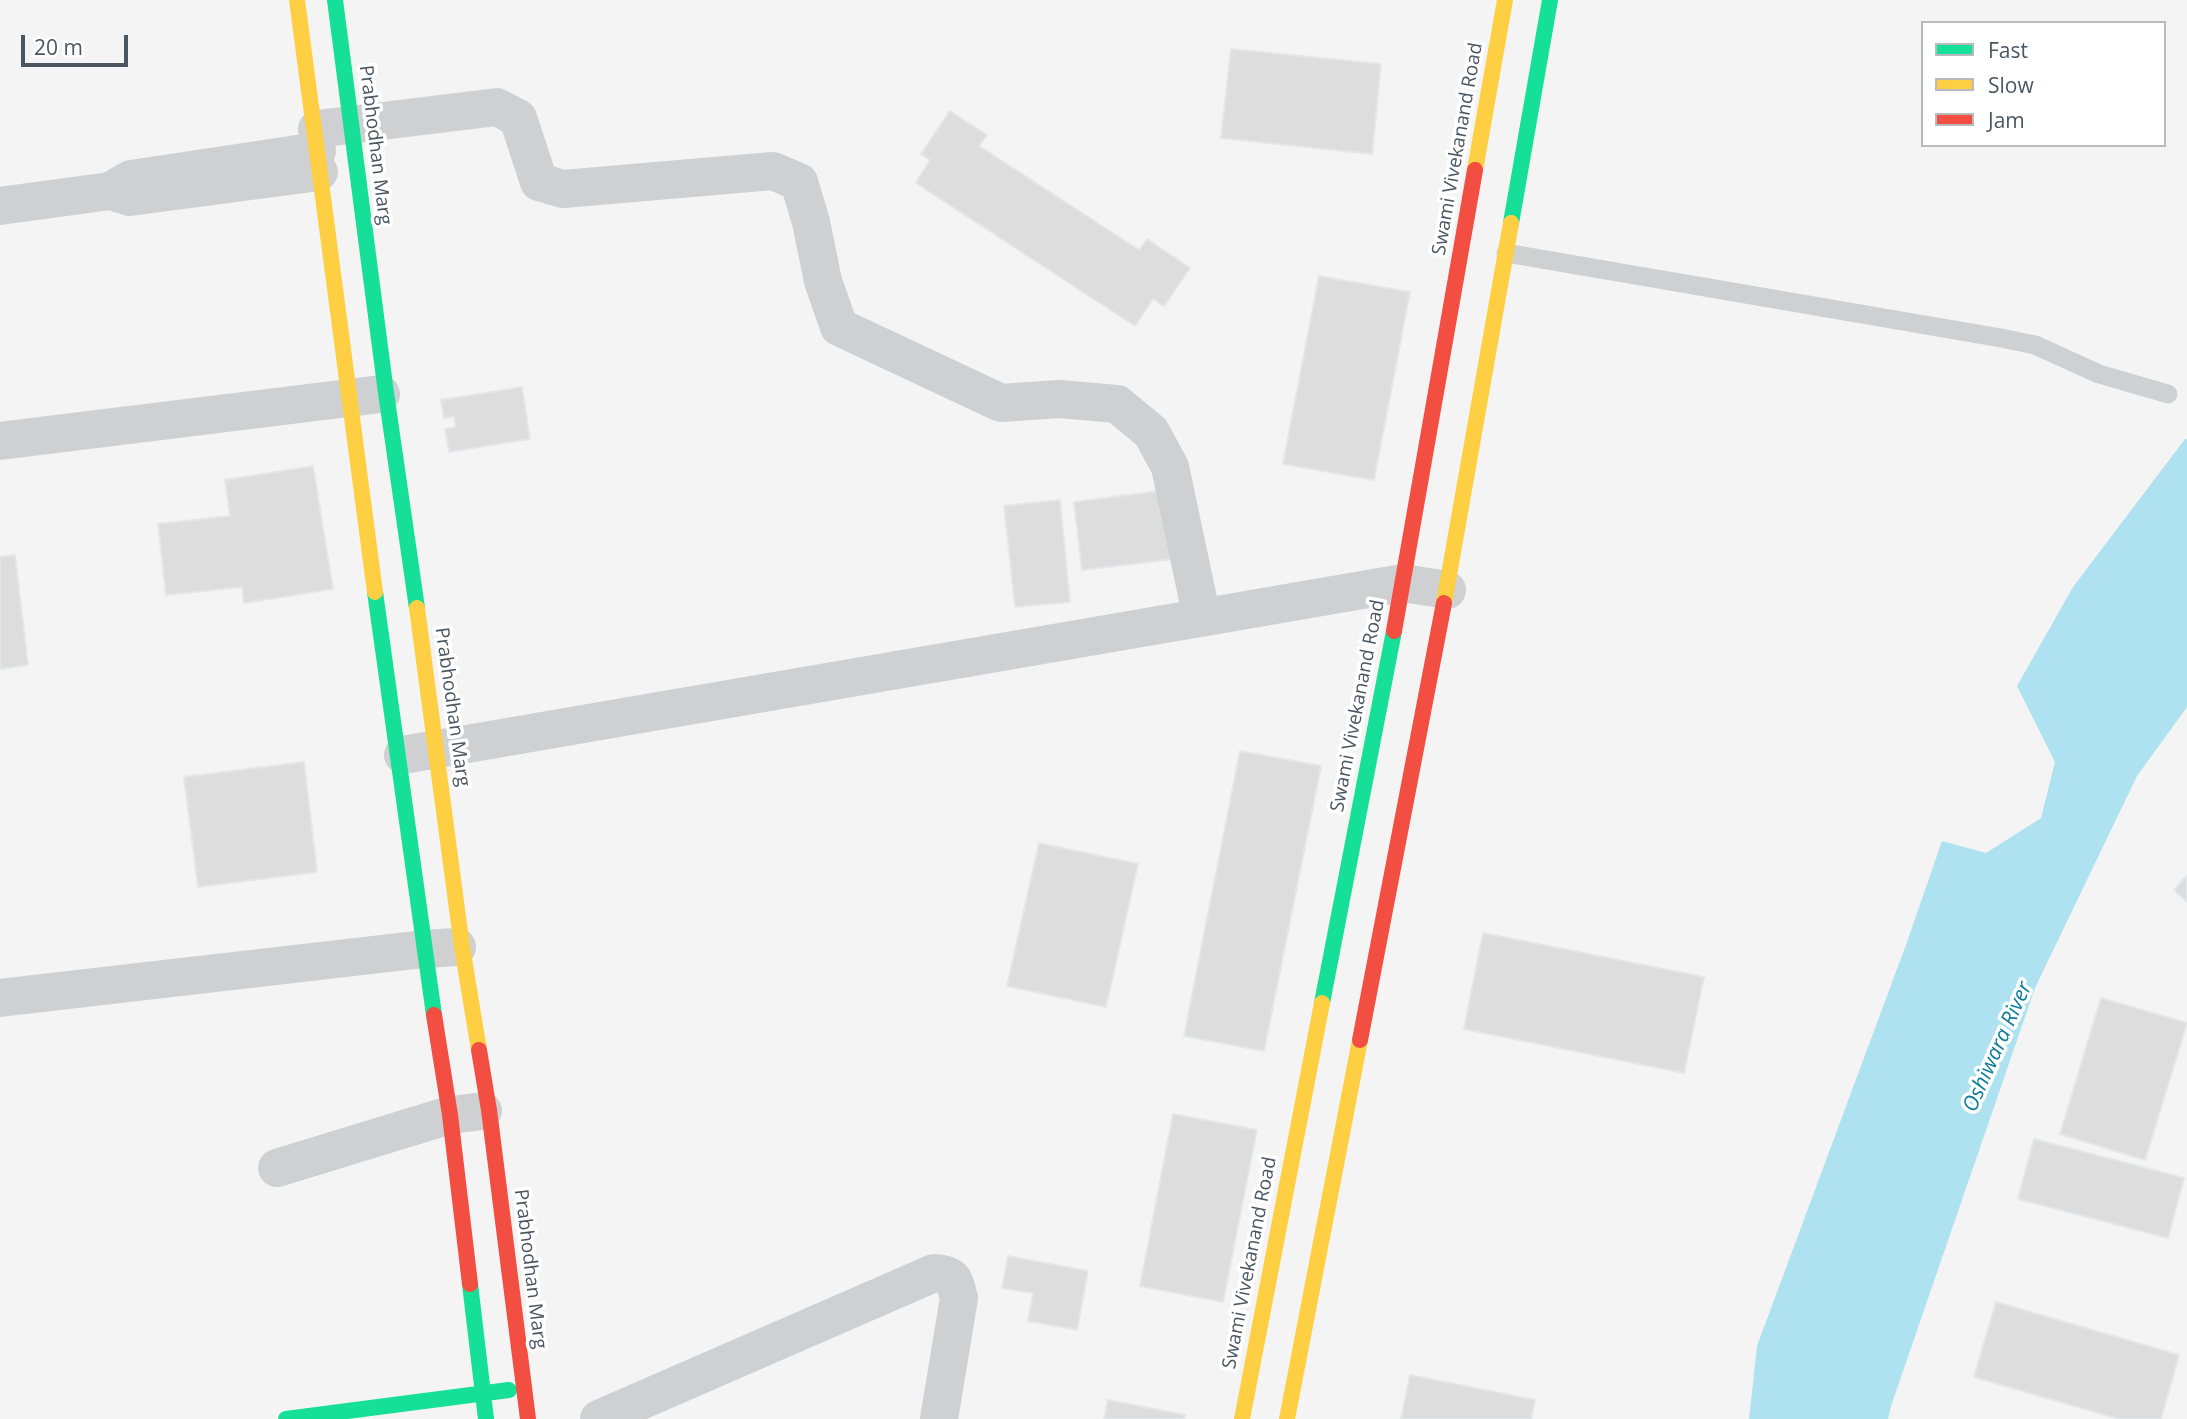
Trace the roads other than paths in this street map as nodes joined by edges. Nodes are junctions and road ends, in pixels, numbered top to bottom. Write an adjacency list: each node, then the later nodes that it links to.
1 (297, 0): 6 (street)
2 (335, 0): 5 (street, Prabhodhan Marg)
3 (1505, 0): 13 (street, Swami Vivekanand Road)
4 (1550, 0): 8 (street)
5 (351, 125): 6 (street); 9 (street, Prabhodhan Marg); 15 (street)
6 (299, 167): 7 (street); 11 (street)
7 (0, 206)
8 (1506, 253): 10 (lane); 14 (street)
9 (386, 393): 11 (street); 16 (street, Prabhodhan Marg)
10 (2168, 394)
11 (348, 397): 12 (street); 17 (street)
12 (0, 441)
13 (1403, 583): 14 (street); 15 (street); 31 (street, Swami Vivekanand Road)
14 (1447, 590): 32 (street)
15 (1202, 618): 16 (street)
16 (437, 750): 17 (street); 18 (street, Prabhodhan Marg)
17 (398, 756): 19 (street)
18 (462, 947): 19 (street); 21 (street, Prabhodhan Marg)
19 (424, 949): 20 (street); 22 (street)
20 (0, 999)
21 (489, 1110): 22 (street); 24 (street, Prabhodhan Marg)
22 (450, 1115): 23 (street); 25 (street)
23 (277, 1168)
24 (524, 1388): 25 (street); 26 (street, Prabhodhan Marg)
25 (483, 1393): 27 (street); 28 (street)
26 (524, 1417)
27 (286, 1419)
28 (486, 1419)
29 (599, 1419): 30 (street)
30 (939, 1419)
31 (1242, 1419)
32 (1287, 1419)

